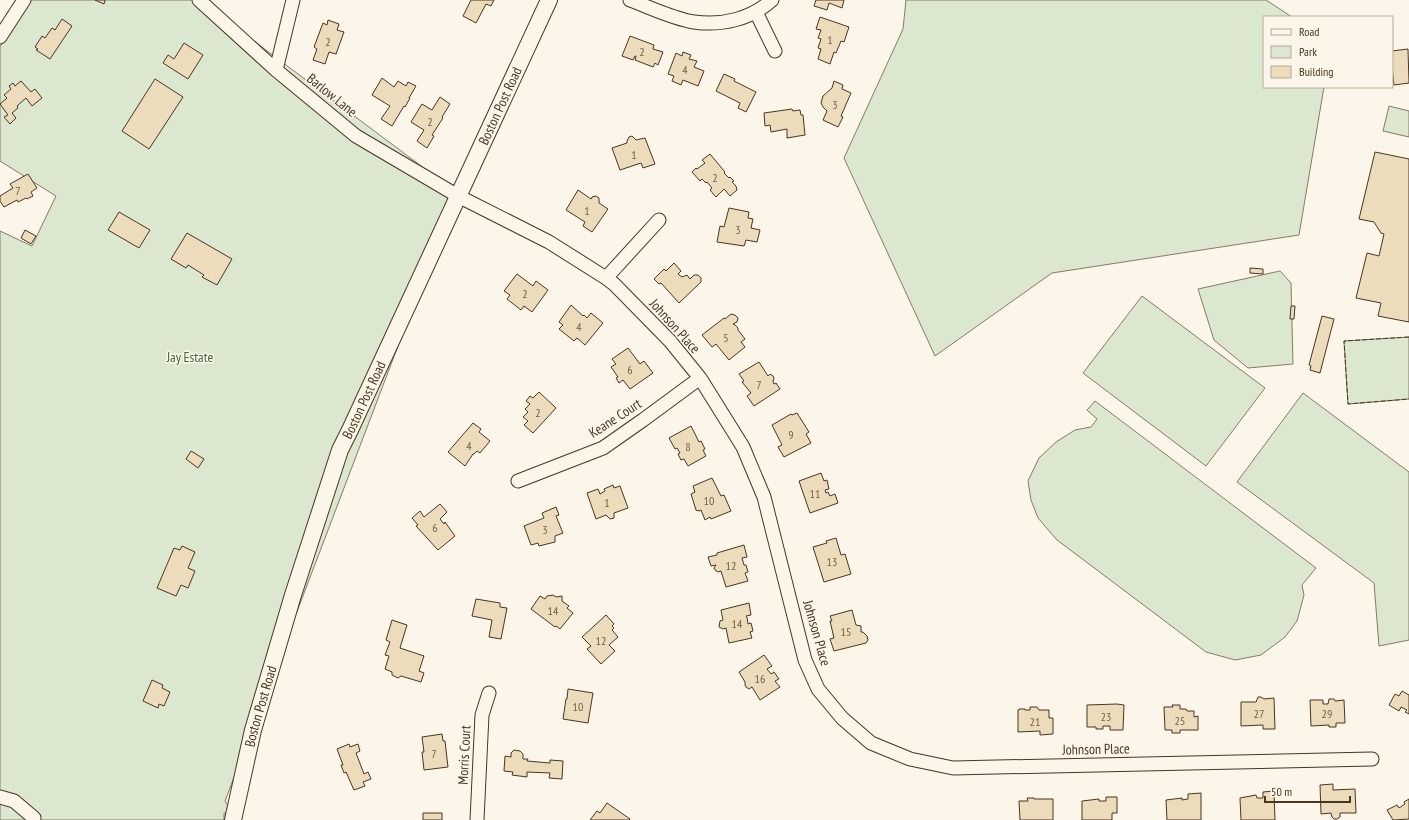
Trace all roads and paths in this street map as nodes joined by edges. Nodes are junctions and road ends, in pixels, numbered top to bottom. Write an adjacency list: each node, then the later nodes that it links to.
1 (24, 0): 8 (street)
2 (199, 0): 10 (street, Barlow Lane)
3 (294, 0): 10 (street)
4 (549, 0): 11 (main road, Boston Post Road)
5 (630, 0): 7 (street)
6 (772, 0): 7 (street)
7 (756, 12): 9 (street)
8 (0, 37)
9 (774, 51)
10 (276, 70): 11 (street, Barlow Lane)
11 (458, 196): 13 (street, Johnson Place); 20 (main road, Boston Post Road)
12 (659, 220): 13 (street)
13 (606, 278): 14 (street, Johnson Place)
14 (700, 378): 15 (street, Keane Court); 17 (street, Johnson Place)
15 (518, 481)
16 (489, 693): 21 (street, Morris Court)
17 (1372, 759)
18 (0, 797): 19 (street)
19 (34, 818)
20 (232, 820)
21 (477, 820)

